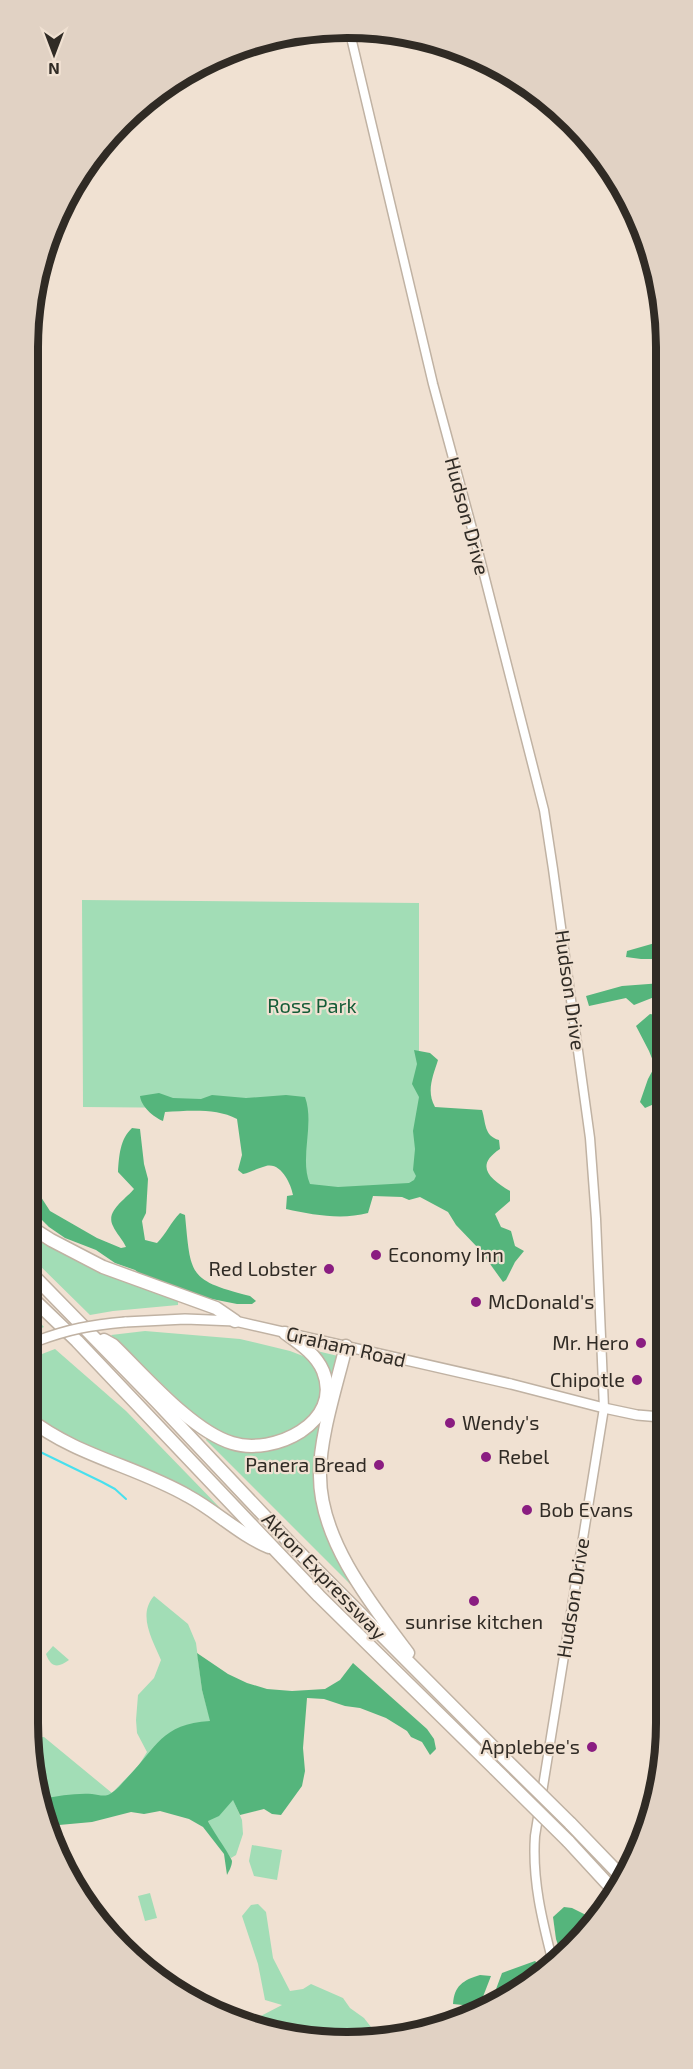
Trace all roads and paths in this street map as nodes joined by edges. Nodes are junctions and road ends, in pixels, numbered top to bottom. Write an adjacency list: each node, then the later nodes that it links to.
1 (351, 38): 10 (street, Hudson Drive)
2 (38, 1232): 5 (highway)
3 (38, 1280): 6 (highway, Akron Expressway)
4 (38, 1304): 13 (highway, Akron Expressway)
5 (235, 1321): 7 (main road, Graham Road); 8 (main road, Graham Road, bridge)
6 (85, 1329): 7 (highway); 14 (highway, Akron Expressway)
7 (285, 1333): 9 (main road, Graham Road)
8 (38, 1340)
9 (346, 1346): 10 (main road, Graham Road); 14 (highway)
10 (604, 1408): 11 (main road, Graham Road); 17 (street, Hudson Drive)
11 (656, 1417)
12 (38, 1425): 13 (highway)
13 (275, 1549): 16 (highway, Akron Expressway, bridge)
14 (432, 1685): 15 (highway, Akron Expressway, bridge)
15 (617, 1872)
16 (609, 1885)
17 (551, 1954)

